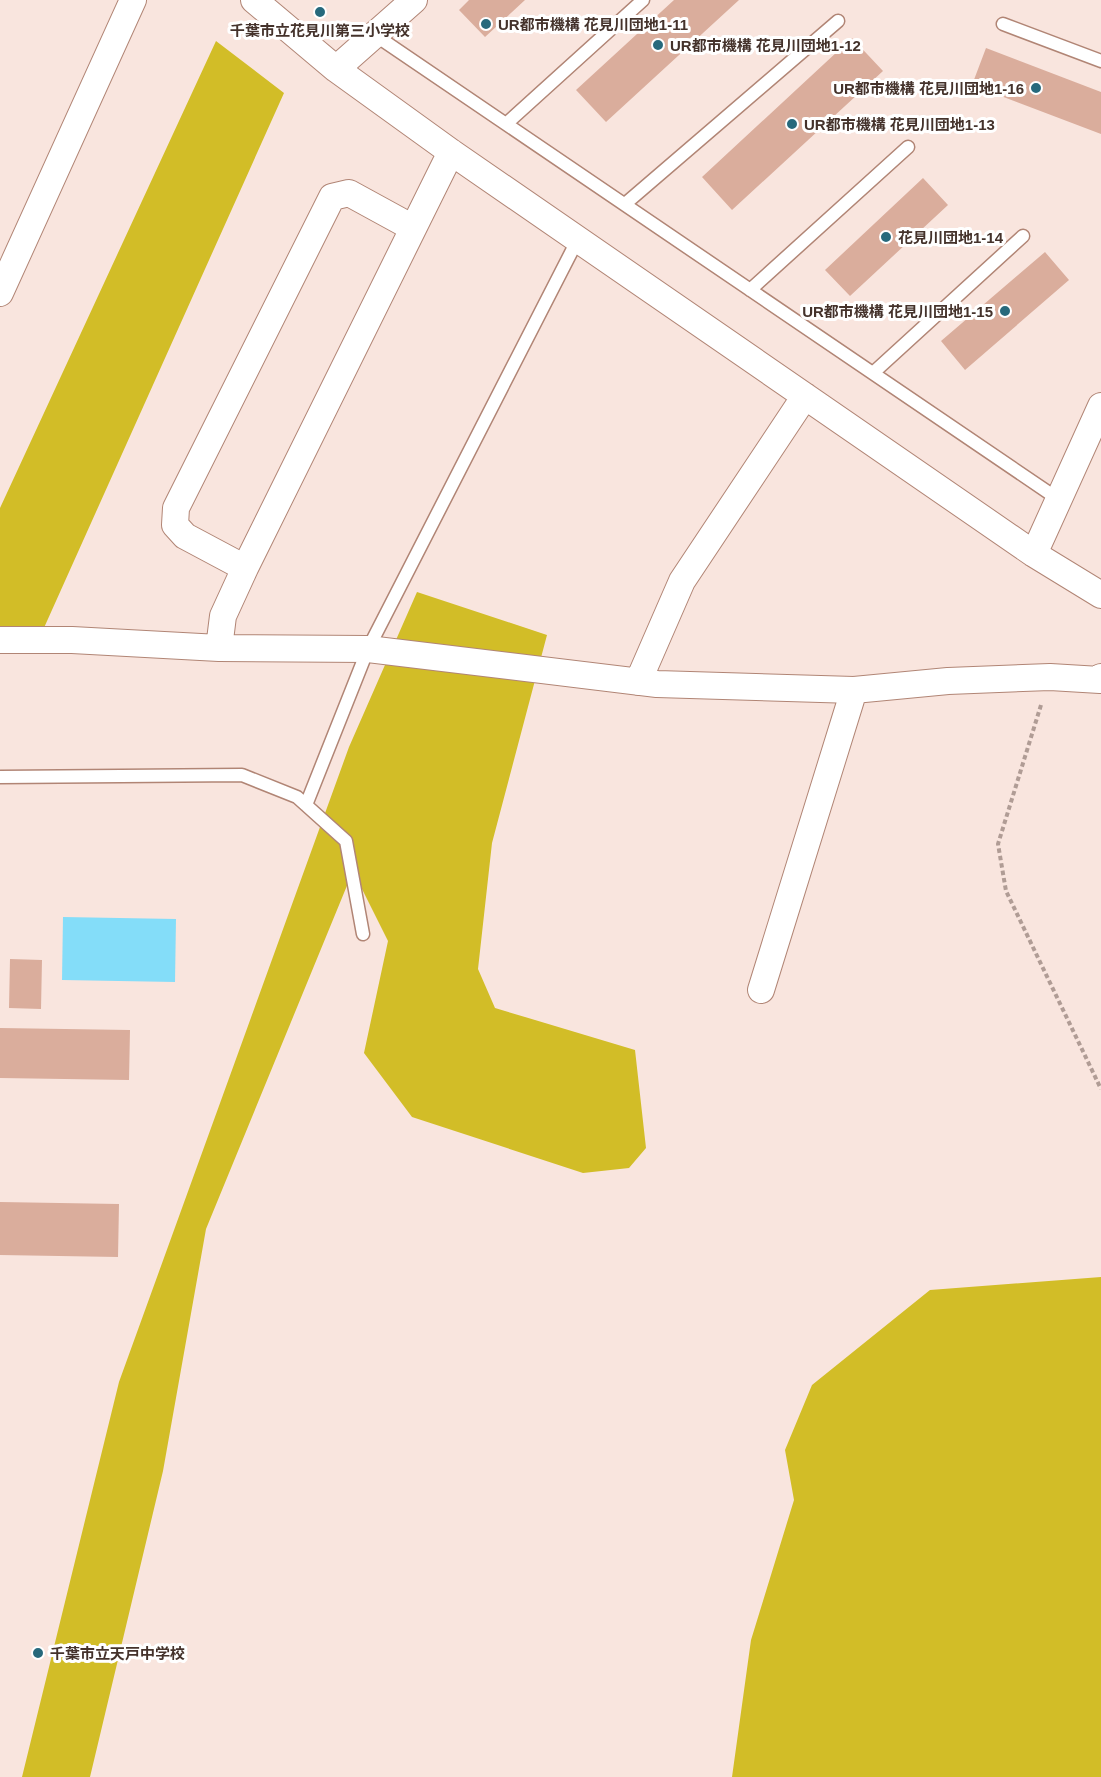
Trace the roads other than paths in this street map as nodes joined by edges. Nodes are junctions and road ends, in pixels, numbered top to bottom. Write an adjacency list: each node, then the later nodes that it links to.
1 (133, 0): 18 (street)
2 (254, 0): 9 (street)
3 (414, 0): 7 (street)
4 (643, 0): 10 (lane)
5 (838, 21): 13 (lane)
6 (1003, 24): 8 (lane)
7 (375, 35): 9 (street); 10 (lane)
8 (1101, 61)
9 (336, 69): 12 (street)
10 (506, 123): 13 (lane)
11 (908, 147): 17 (lane)
12 (451, 152): 14 (street); 16 (street)
13 (625, 204): 17 (lane)
14 (413, 228): 24 (street); 24 (street)
15 (1023, 236): 19 (lane)
16 (578, 239): 20 (street); 28 (lane)
17 (750, 290): 19 (lane)
18 (0, 293)
19 (873, 373): 22 (lane)
20 (805, 396): 23 (street); 30 (street)
21 (1101, 406): 22 (street)
22 (1058, 499): 23 (street)
23 (1034, 554): 25 (street)
24 (244, 568): 27 (street)
25 (1101, 595)
26 (0, 640): 27 (street)
27 (219, 648): 28 (street)
28 (368, 649): 30 (street); 33 (lane)
29 (1101, 677): 31 (street)
30 (638, 682): 31 (street)
31 (854, 690): 35 (street)
32 (0, 777): 33 (lane)
33 (306, 805): 34 (lane)
34 (363, 934)
35 (761, 990)

